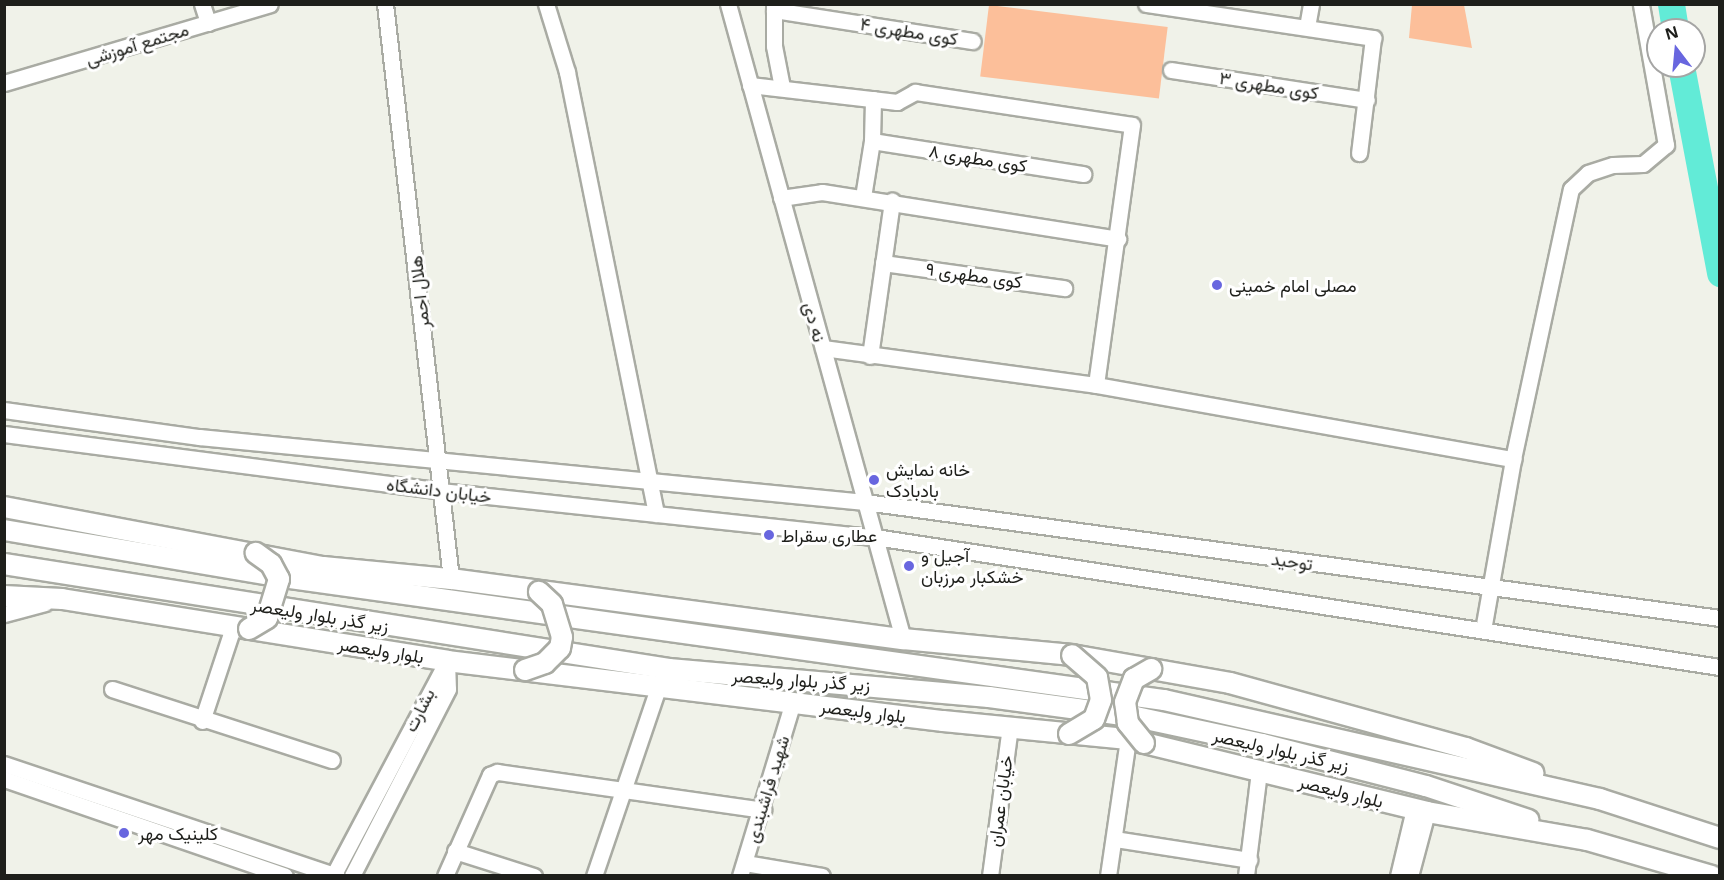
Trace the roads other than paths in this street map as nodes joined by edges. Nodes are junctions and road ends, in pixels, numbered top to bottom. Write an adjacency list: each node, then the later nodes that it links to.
1 (202, 4): 10 (street)
2 (270, 4): 10 (street, مجتمع آموزشی)
3 (385, 4): 33 (street, هلال احمر)
4 (546, 4): 35 (street)
5 (1146, 4): 11 (street)
6 (1311, 4): 11 (street)
7 (1641, 4): 34 (street)
8 (774, 7): 12 (street, کوی مطهری ۴); 16 (street)
9 (731, 9): 15 (street, نه دی)
10 (208, 23): 14 (street, مجتمع آموزشی)
11 (1307, 27): 18 (street)
12 (973, 41)
13 (1171, 70): 18 (street, کوی مطهری ۳)
14 (4, 83)
15 (750, 85): 16 (street); 23 (street, نه دی)
16 (782, 87): 17 (street)
17 (873, 99): 19 (street); 25 (street)
18 (1367, 100): 20 (street)
19 (872, 141): 21 (street, کوی مطهری ۸); 22 (street)
20 (1359, 153)
21 (1083, 174)
22 (862, 197): 23 (street); 24 (street)
23 (782, 198): 28 (street, نه دی)
24 (892, 201): 25 (street); 26 (street)
25 (1118, 239): 30 (street)
26 (883, 263): 27 (street, کوی مطهری ۹); 29 (street)
27 (1064, 288)
28 (823, 348): 29 (street); 37 (street, نه دی)
29 (870, 356): 30 (street)
30 (1096, 385): 34 (street)
31 (4, 410): 33 (street, خیابان دانشگاه)
32 (4, 434): 36 (street, خیابان دانشگاه)
33 (437, 459): 35 (street, خیابان دانشگاه); 36 (street, هلال احمر)
34 (1513, 459): 45 (street)
35 (652, 482): 37 (street, خیابان دانشگاه); 39 (street)
36 (441, 490): 39 (street, خیابان دانشگاه); 44 (street, هلال احمر)
37 (865, 502): 41 (street, نه دی); 45 (street, توحید)
38 (4, 507): 42 (main road)
39 (656, 514): 41 (street, خیابان دانشگاه)
40 (4, 530): 71 (main road, زیر گذر بلوار ولیعصر)
41 (875, 537): 52 (street); 53 (street, نه دی)
42 (256, 553): 44 (main road); 51 (main road, bridge)
43 (4, 564): 76 (main road, زیر گذر بلوار ولیعصر)
44 (451, 579): 46 (main road)
45 (1492, 588): 50 (street, توحید); 52 (street)
46 (539, 592): 53 (main road); 58 (main road, bridge)
47 (4, 596): 48 (main road, بلوار ولیعصر)
48 (63, 599): 49 (street); 51 (main road, بلوار ولیعصر)
49 (4, 614)
50 (1719, 618)
51 (241, 628): 55 (main road, بلوار ولیعصر); 62 (street)
52 (1482, 630): 56 (street)
53 (903, 639): 54 (main road)
54 (1072, 655): 57 (main road); 64 (main road, bridge)
55 (447, 661): 58 (main road, بلوار ولیعصر); 80 (street, بشارت); 82 (street, بشارت)
56 (1719, 667)
57 (1151, 669): 65 (main road, bridge); 71 (main road)
58 (525, 670): 59 (main road, بلوار ولیعصر)
59 (658, 685): 61 (main road, بلوار ولیعصر); 70 (street)
60 (112, 689): 62 (street)
61 (793, 702): 63 (main road, بلوار ولیعصر); 72 (street, شهید فراشبندی)
62 (202, 721): 66 (street)
63 (1010, 726): 64 (main road, بلوار ولیعصر); 87 (street, خیابان عمران)
64 (1069, 734): 65 (main road, بلوار ولیعصر)
65 (1136, 741): 68 (main road, بلوار ولیعصر); 75 (street)
66 (332, 760)
67 (4, 764): 80 (street)
68 (1259, 771): 73 (main road, بلوار ولیعصر); 78 (street)
69 (4, 779): 81 (street)
70 (625, 789): 72 (street); 77 (street); 85 (street)
71 (1600, 799): 74 (main road)
72 (763, 810): 79 (street, شهید فراشبندی)
73 (1420, 811): 76 (main road, بلوار ولیعصر); 90 (street); 91 (street)
74 (1719, 838)
75 (1114, 839): 78 (street); 88 (street)
76 (1587, 840): 92 (main road, بلوار ولیعصر)
77 (455, 851): 83 (street); 84 (street)
78 (1249, 860): 89 (street)
79 (743, 869): 86 (street)
80 (335, 875)
81 (285, 876)
82 (352, 876)
83 (445, 876)
84 (534, 876)
85 (594, 876)
86 (822, 876)
87 (990, 876)
88 (1108, 876)
89 (1246, 876)
90 (1398, 876)
91 (1410, 876)
92 (1712, 876)

